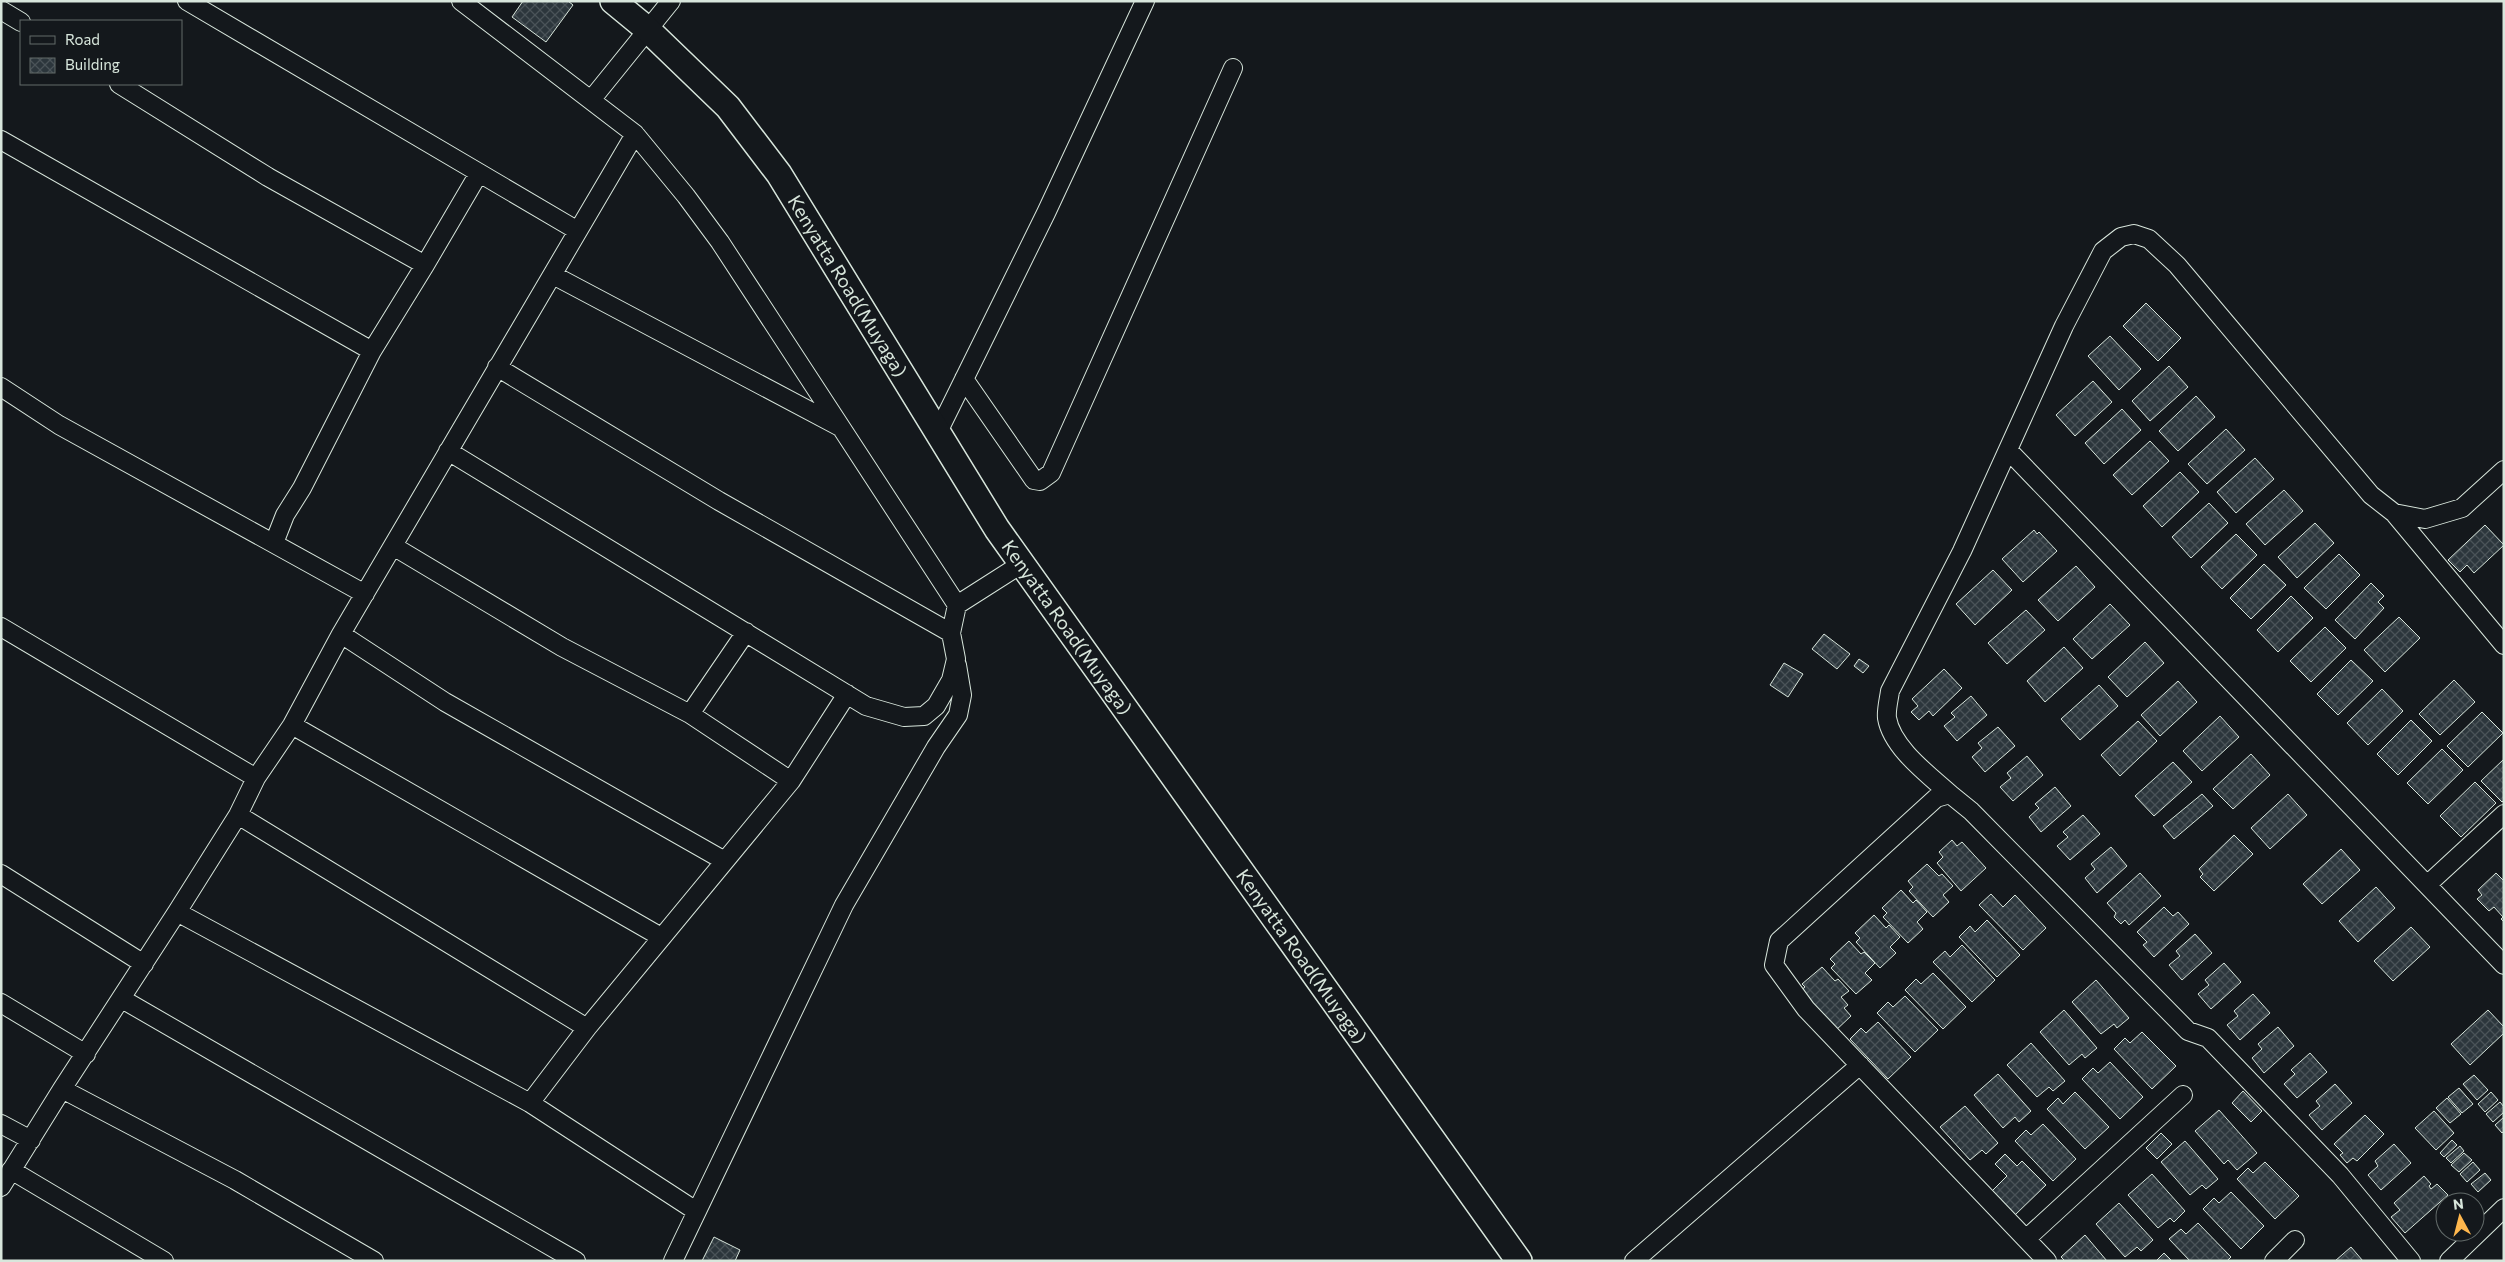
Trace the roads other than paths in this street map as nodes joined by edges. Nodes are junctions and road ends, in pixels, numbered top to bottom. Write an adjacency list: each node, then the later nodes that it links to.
1 (186, 1): 14 (street)
2 (461, 1): 11 (street)
3 (613, 1): 8 (main road, Kenyatta Road(Muyaga))
4 (671, 1): 8 (street)
5 (1145, 1): 20 (street)
6 (1, 10): 7 (street)
7 (20, 21)
8 (647, 29): 11 (street); 23 (main road, Kenyatta Road(Muyaga))
9 (1233, 68): 20 (street)
10 (121, 85): 16 (street)
11 (591, 100): 12 (street)
12 (635, 134): 15 (street); 22 (street)
13 (1, 140): 18 (street)
14 (479, 173): 15 (street); 16 (street)
15 (578, 231): 17 (street)
16 (426, 265): 18 (street)
17 (553, 275): 19 (street); 22 (street)
18 (372, 351): 28 (street)
19 (498, 368): 25 (street); 35 (street)
20 (964, 379): 23 (street)
21 (1, 387): 28 (street)
22 (842, 428): 32 (street)
23 (938, 432): 30 (main road, Kenyatta Road(Muyaga))
24 (2008, 450): 27 (street); 44 (street); 49 (street)
25 (448, 451): 29 (street); 34 (street)
26 (2504, 470): 27 (street)
27 (2394, 513): 37 (street)
28 (274, 543): 31 (street)
29 (393, 546): 31 (street); 40 (street)
30 (1023, 563): 32 (street); 74 (main road, Kenyatta Road(Muyaga))
31 (365, 594): 36 (street)
32 (956, 605): 35 (street)
33 (1, 627): 42 (street)
34 (746, 632): 39 (street); 40 (street)
35 (951, 632): 38 (street)
36 (341, 634): 41 (street); 47 (street)
37 (2504, 644)
38 (956, 659): 39 (street); 67 (street)
39 (847, 694): 43 (street)
40 (690, 714): 43 (street)
41 (292, 725): 42 (street); 51 (street)
42 (256, 778): 46 (street)
43 (791, 781): 47 (street)
44 (1950, 794): 58 (street); 78 (street)
45 (2504, 814): 49 (street)
46 (238, 815): 50 (street); 56 (street)
47 (723, 860): 51 (street)
48 (1, 874): 52 (street)
49 (2427, 885): 53 (street)
50 (178, 912): 52 (street); 61 (street)
51 (661, 936): 56 (street)
52 (144, 964): 54 (street)
53 (2504, 965)
54 (122, 999): 57 (street); 72 (street)
55 (1, 1003): 57 (street)
56 (587, 1028): 61 (street)
57 (86, 1054): 59 (street)
58 (1860, 1065): 68 (street); 75 (street)
59 (62, 1089): 63 (street); 71 (street)
60 (2183, 1095): 68 (street)
61 (530, 1103): 67 (street)
62 (1, 1124): 63 (street)
63 (31, 1140): 64 (street)
64 (11, 1170): 65 (street); 70 (street)
65 (1, 1187)
66 (2504, 1208): 79 (street)
67 (696, 1211): 73 (street)
68 (2026, 1239): 76 (street)
69 (2295, 1240): 77 (street)
70 (164, 1261)
71 (374, 1261)
72 (576, 1261)
73 (673, 1261)
74 (1519, 1261)
75 (1634, 1261)
76 (2047, 1261)
77 (2274, 1261)
78 (2411, 1261)
79 (2449, 1261)

